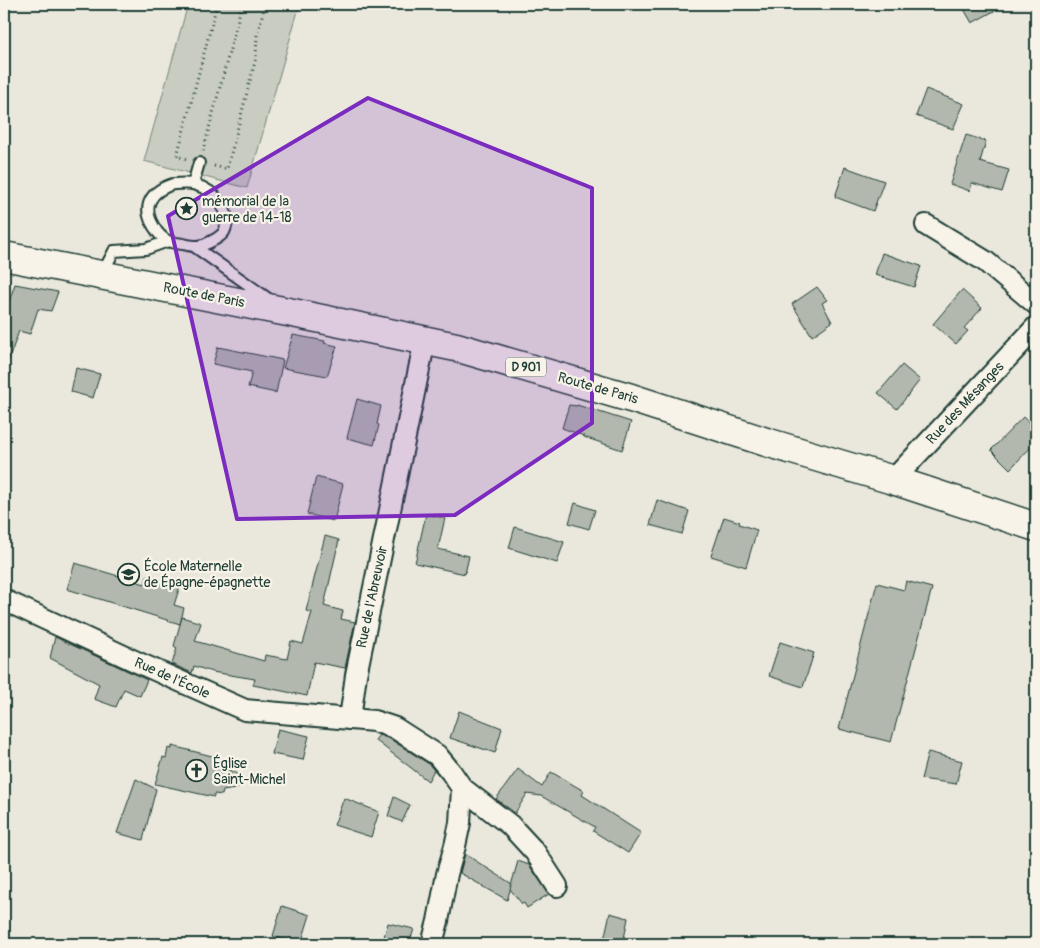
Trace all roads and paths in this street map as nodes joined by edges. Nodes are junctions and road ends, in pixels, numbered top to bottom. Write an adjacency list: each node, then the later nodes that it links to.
1 (217, 4): 4 (path)
2 (242, 4): 4 (path)
3 (265, 4): 4 (path)
4 (199, 163): 5 (lane)
5 (193, 184): 7 (lane); 8 (lane)
6 (926, 225): 11 (street)
7 (168, 241): 8 (lane); 10 (lane)
8 (195, 247): 12 (lane)
9 (4, 256): 10 (main road, Route de Paris / D 901)
10 (102, 275): 12 (main road, Route de Paris / D 901)
11 (1036, 304)
12 (288, 312): 14 (main road, Route de Paris / D 901)
13 (1036, 327): 15 (street, Rue des Mésanges)
14 (425, 340): 15 (main road, Route de Paris / D 901); 18 (street, Rue de l'Abreuvoir)
15 (893, 480): 16 (main road, Route de Paris / D 901)
16 (1036, 527)
17 (4, 600): 18 (street, Rue de l'École)
18 (350, 719): 19 (street)
19 (462, 788): 20 (street); 21 (street)
20 (557, 886)
21 (432, 944)

